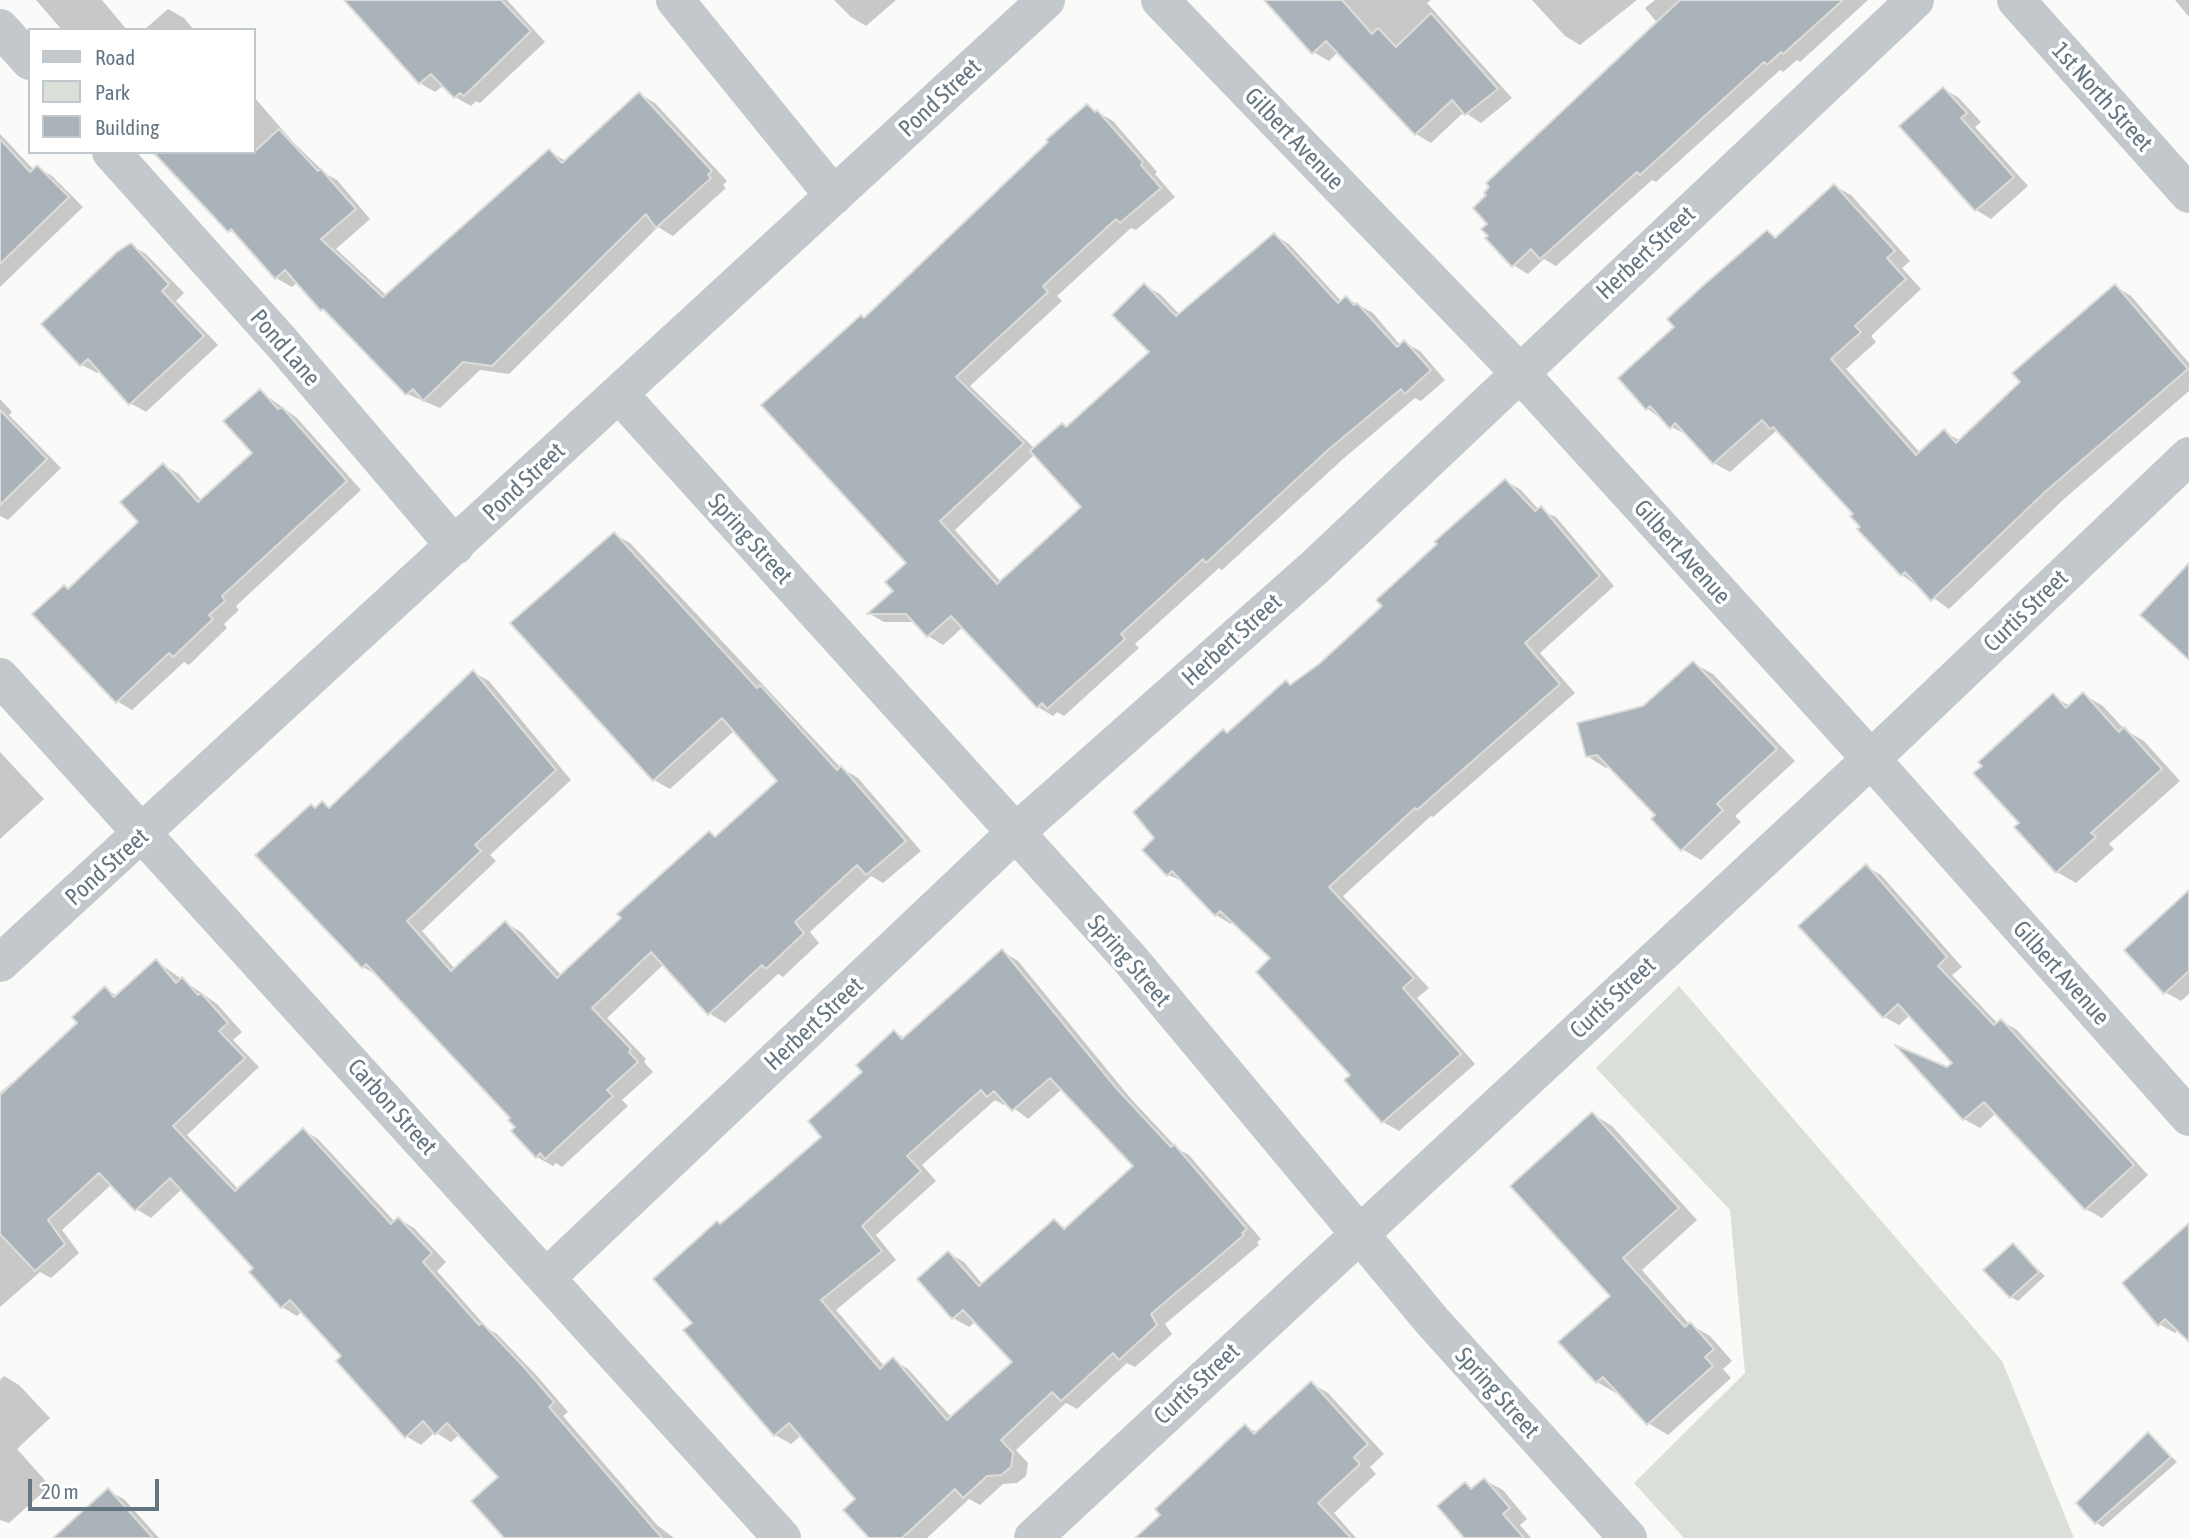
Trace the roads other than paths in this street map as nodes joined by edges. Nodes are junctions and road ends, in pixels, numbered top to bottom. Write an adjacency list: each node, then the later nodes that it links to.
1 (675, 0): 10 (street)
2 (1046, 0): 10 (street, Pond Street)
3 (1160, 0): 11 (street, Gilbert Avenue)
4 (1915, 0): 11 (street, Herbert Street)
5 (2016, 0): 9 (street, 1st North Street)
6 (0, 28): 7 (street)
7 (28, 59)
8 (113, 154): 14 (street, Pond Lane)
9 (2189, 194)
10 (834, 196): 12 (street, Pond Street)
11 (1519, 372): 16 (street, Gilbert Avenue); 17 (street, Herbert Street)
12 (619, 394): 14 (street, Pond Street); 17 (street, Spring Street)
13 (2189, 456): 16 (street, Curtis Street)
14 (455, 546): 18 (street, Pond Street)
15 (0, 677): 18 (street, Carbon Street)
16 (1871, 759): 20 (street, Gilbert Avenue); 21 (street, Curtis Street)
17 (1016, 833): 21 (street, Spring Street); 22 (street, Herbert Street)
18 (144, 834): 19 (street, Pond Street); 22 (street, Carbon Street)
19 (0, 963)
20 (2189, 1117)
21 (1359, 1234): 24 (street, Curtis Street); 25 (street, Spring Street)
22 (546, 1278): 23 (street, Carbon Street)
23 (782, 1538)
24 (1033, 1538)
25 (1628, 1538)

